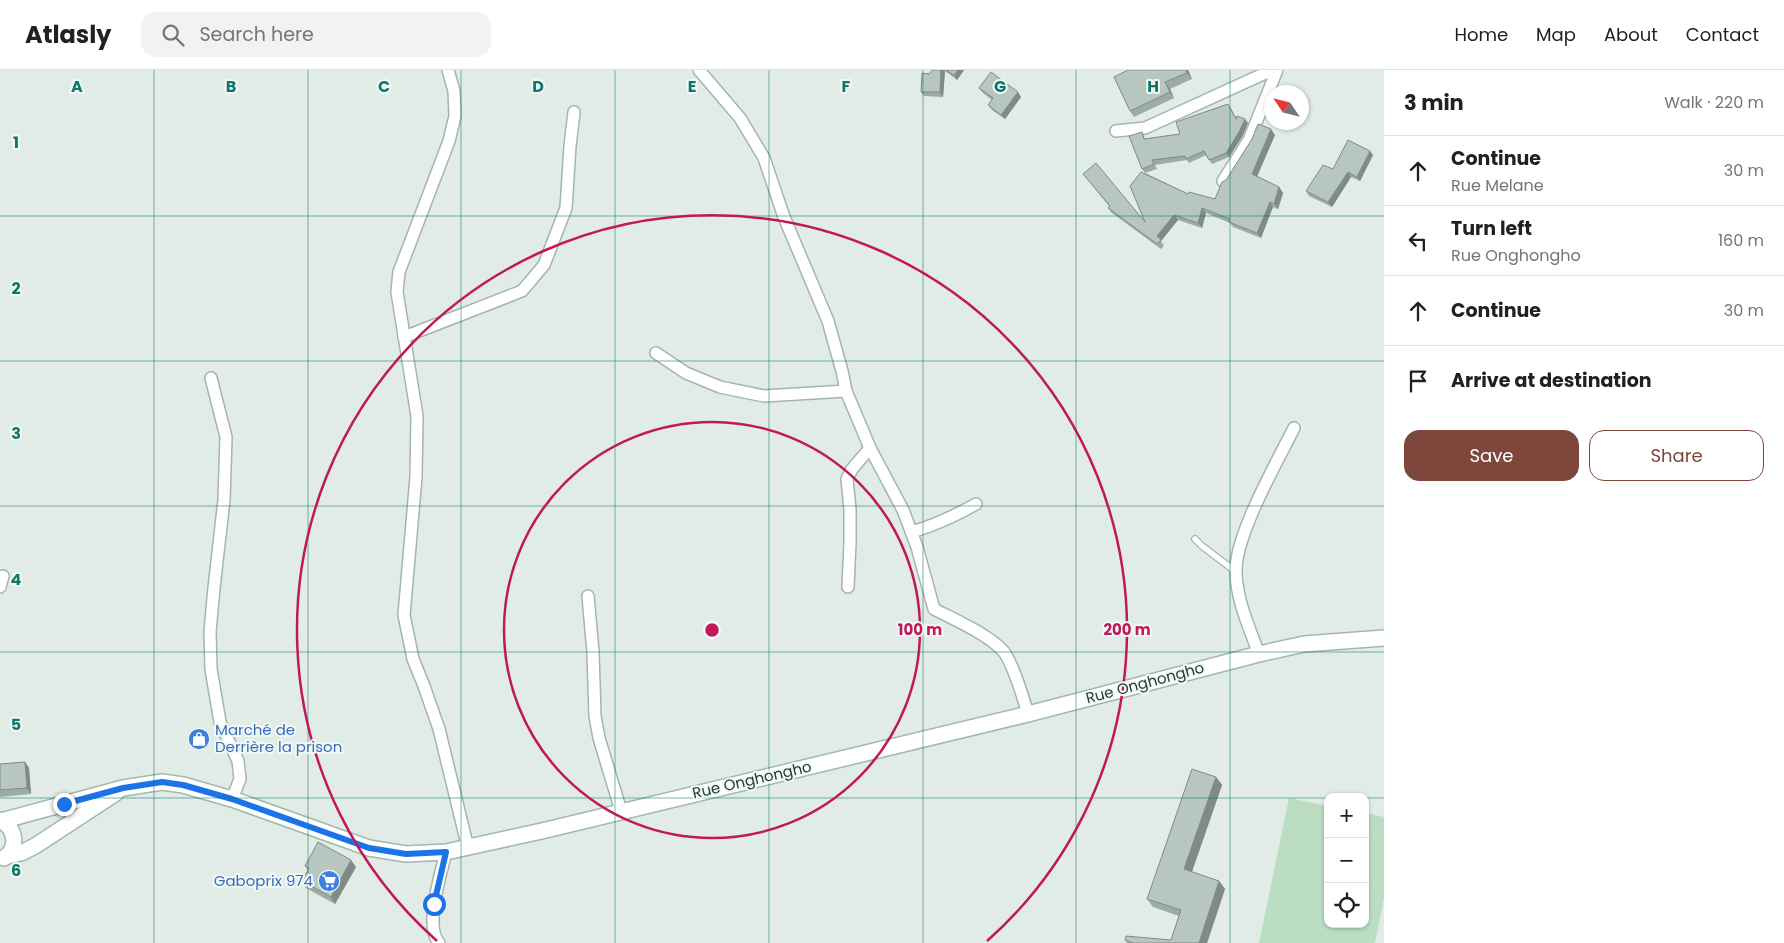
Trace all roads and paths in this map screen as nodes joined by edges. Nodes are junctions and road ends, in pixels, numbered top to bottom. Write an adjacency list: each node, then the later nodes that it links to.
1 (448, 70): 8 (street)
2 (699, 70): 11 (street)
3 (1272, 70): 6 (street)
4 (1277, 70): 7 (street)
5 (574, 112): 8 (street)
6 (1116, 131)
7 (1223, 181)
8 (404, 337): 27 (street)
9 (656, 352): 11 (street)
10 (211, 378): 24 (street)
11 (846, 391): 13 (street)
12 (1294, 428): 17 (street)
13 (870, 448): 15 (street); 18 (street)
14 (976, 504): 15 (street)
15 (912, 532): 22 (street)
16 (1195, 539): 17 (lane)
17 (1236, 571): 21 (street)
18 (848, 588)
19 (588, 596): 25 (street)
20 (1384, 638): 21 (main road, Rue Onghongho)
21 (1259, 654): 22 (main road, Rue Onghongho)
22 (1028, 714): 25 (main road, Rue Onghongho)
23 (123, 788): 24 (main road, Rue Onghongho); 26 (main road, Rue Onghongho); 29 (main road)
24 (232, 799): 28 (main road, Rue Onghongho)
25 (621, 811): 27 (main road, Rue Onghongho)
26 (1, 820): 29 (main road)
27 (468, 848): 28 (main road, Rue Onghongho)
28 (446, 852): 30 (street)
29 (2, 859)
30 (438, 943)

